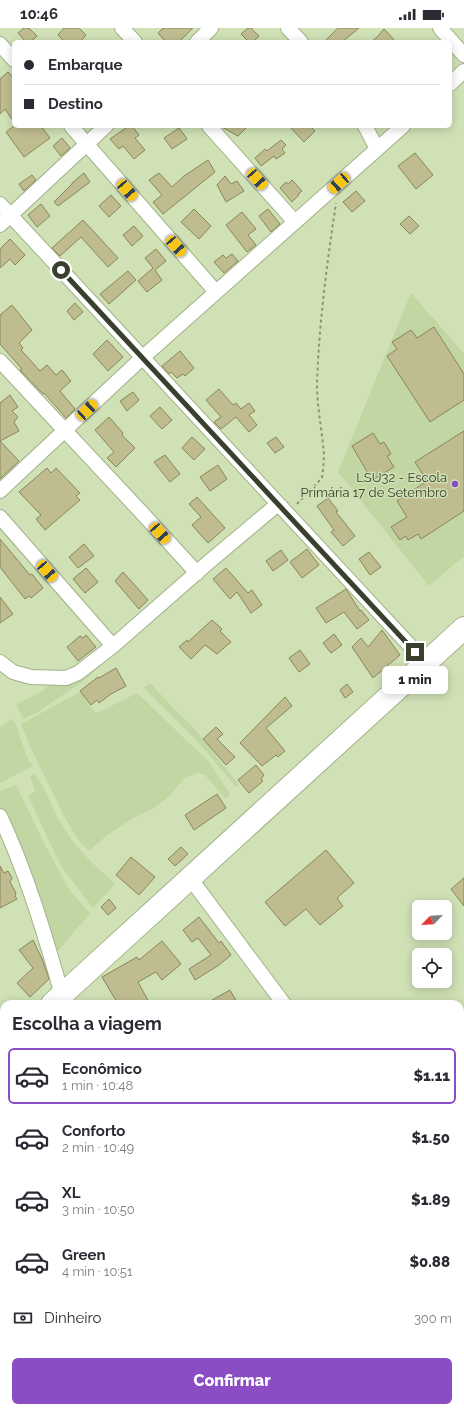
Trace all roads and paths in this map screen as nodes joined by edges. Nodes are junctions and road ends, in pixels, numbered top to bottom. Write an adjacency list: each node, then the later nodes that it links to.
1 (122, 28): 5 (street)
2 (211, 28): 6 (street)
3 (288, 28): 7 (street)
4 (440, 28): 8 (street)
5 (133, 40)
6 (199, 40)
7 (299, 40)
8 (451, 40)
9 (452, 42): 11 (street)
10 (0, 44): 12 (street)
11 (464, 55)
12 (12, 58)
13 (464, 71): 14 (street)
14 (452, 82)
15 (73, 128): 20 (street)
16 (104, 128): 20 (street)
17 (211, 128): 25 (street)
18 (366, 128): 21 (street)
19 (401, 128): 21 (street)
20 (87, 144): 24 (street); 26 (street)
21 (377, 149): 22 (street)
22 (339, 183): 25 (street); 31 (path)
23 (0, 204): 24 (street)
24 (5, 220): 27 (street)
25 (295, 222): 26 (street)
26 (216, 292): 27 (street)
27 (142, 358): 29 (street); 31 (street)
28 (0, 361): 29 (street)
29 (64, 430): 30 (street); 33 (street)
30 (0, 491)
31 (283, 509): 33 (street); 37 (street)
32 (0, 517): 35 (street)
33 (197, 573): 35 (street)
34 (464, 628): 37 (main road)
35 (113, 646): 36 (street)
36 (0, 662)
37 (426, 663): 39 (main road)
38 (0, 816): 40 (street)
39 (190, 878): 40 (main road); 41 (street)
40 (57, 1000)
41 (281, 1000)

